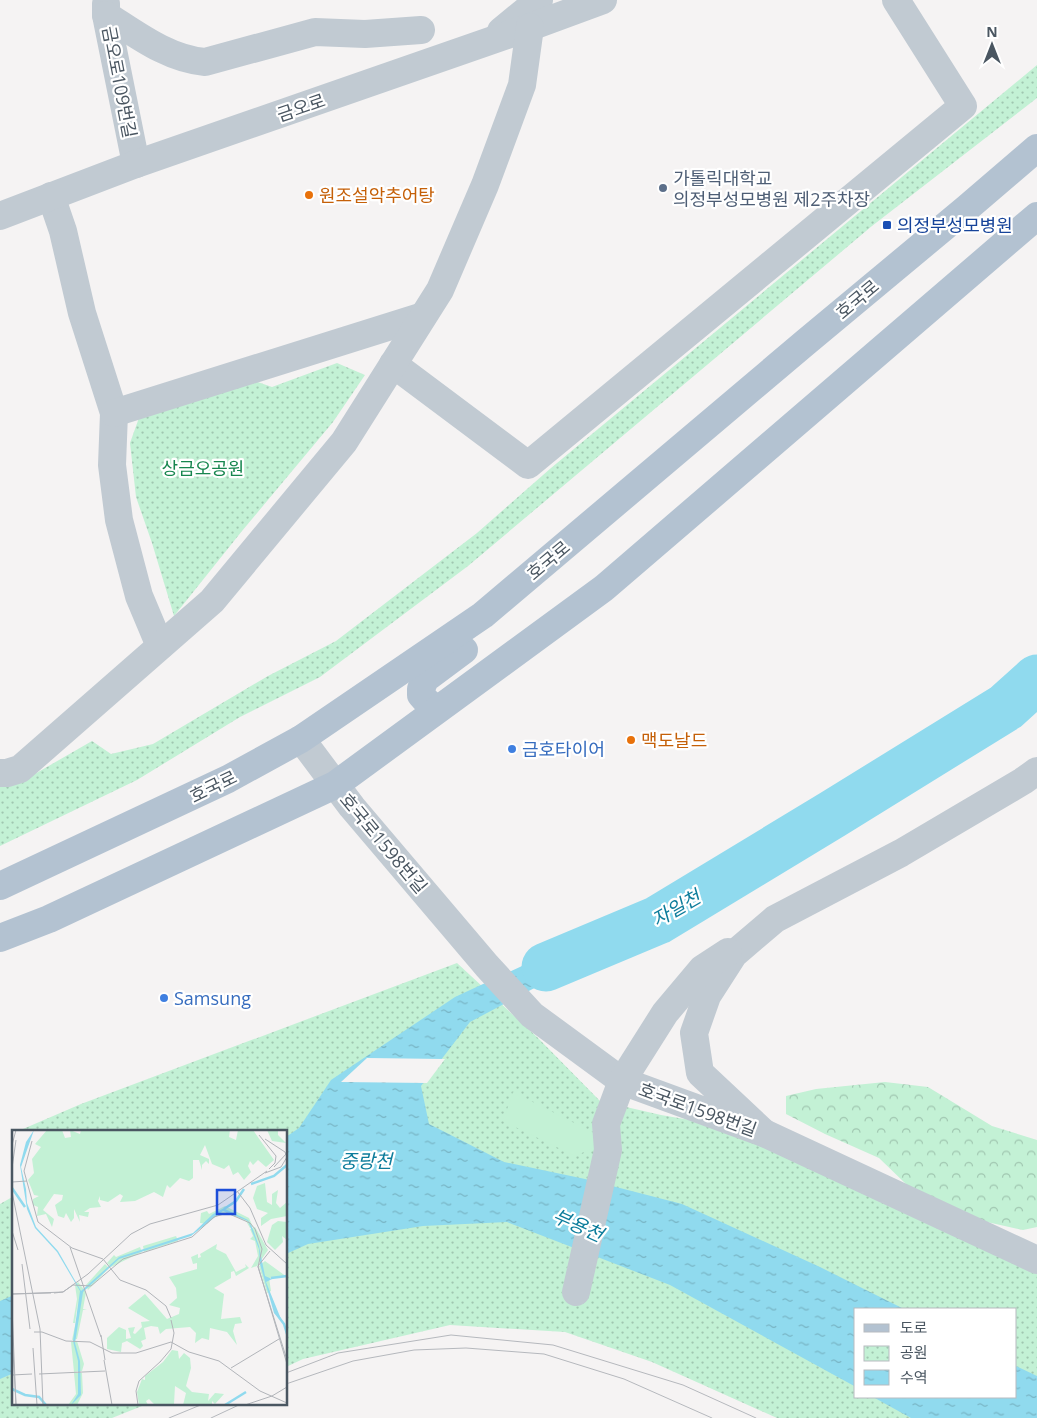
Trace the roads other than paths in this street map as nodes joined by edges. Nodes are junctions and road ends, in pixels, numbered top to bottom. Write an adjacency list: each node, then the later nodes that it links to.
1 (539, 0): 7 (street)
2 (603, 0): 5 (street, 금오로)
3 (896, 0): 14 (street)
4 (106, 7): 6 (street); 9 (street, 금오로109번길)
5 (530, 27): 7 (street, 금오로); 13 (street)
6 (421, 30)
7 (490, 40): 9 (street, 금오로)
8 (1037, 148): 16 (main road, 호국로)
9 (136, 164): 10 (street, 금오로)
10 (51, 196): 11 (street, 금오로); 15 (street)
11 (0, 216)
12 (1037, 216): 18 (main road)
13 (423, 316): 14 (street); 15 (street)
14 (392, 364): 17 (street)
15 (114, 413): 17 (street)
16 (483, 615): 18 (main road); 19 (main road, 호국로)
17 (160, 646): 21 (street)
18 (439, 708): 22 (main road)
19 (301, 740): 22 (street, 호국로1598번길); 23 (main road, 호국로)
20 (1037, 771): 24 (street, 호국로1598번길)
21 (0, 773)
22 (335, 784): 25 (main road); 26 (street, 호국로1598번길)
23 (0, 886)
24 (775, 919): 26 (street); 27 (street, 호국로1598번길)
25 (0, 938)
26 (622, 1081): 27 (street, 호국로1598번길); 29 (street)
27 (764, 1133): 28 (street)
28 (1037, 1260)
29 (576, 1292)

